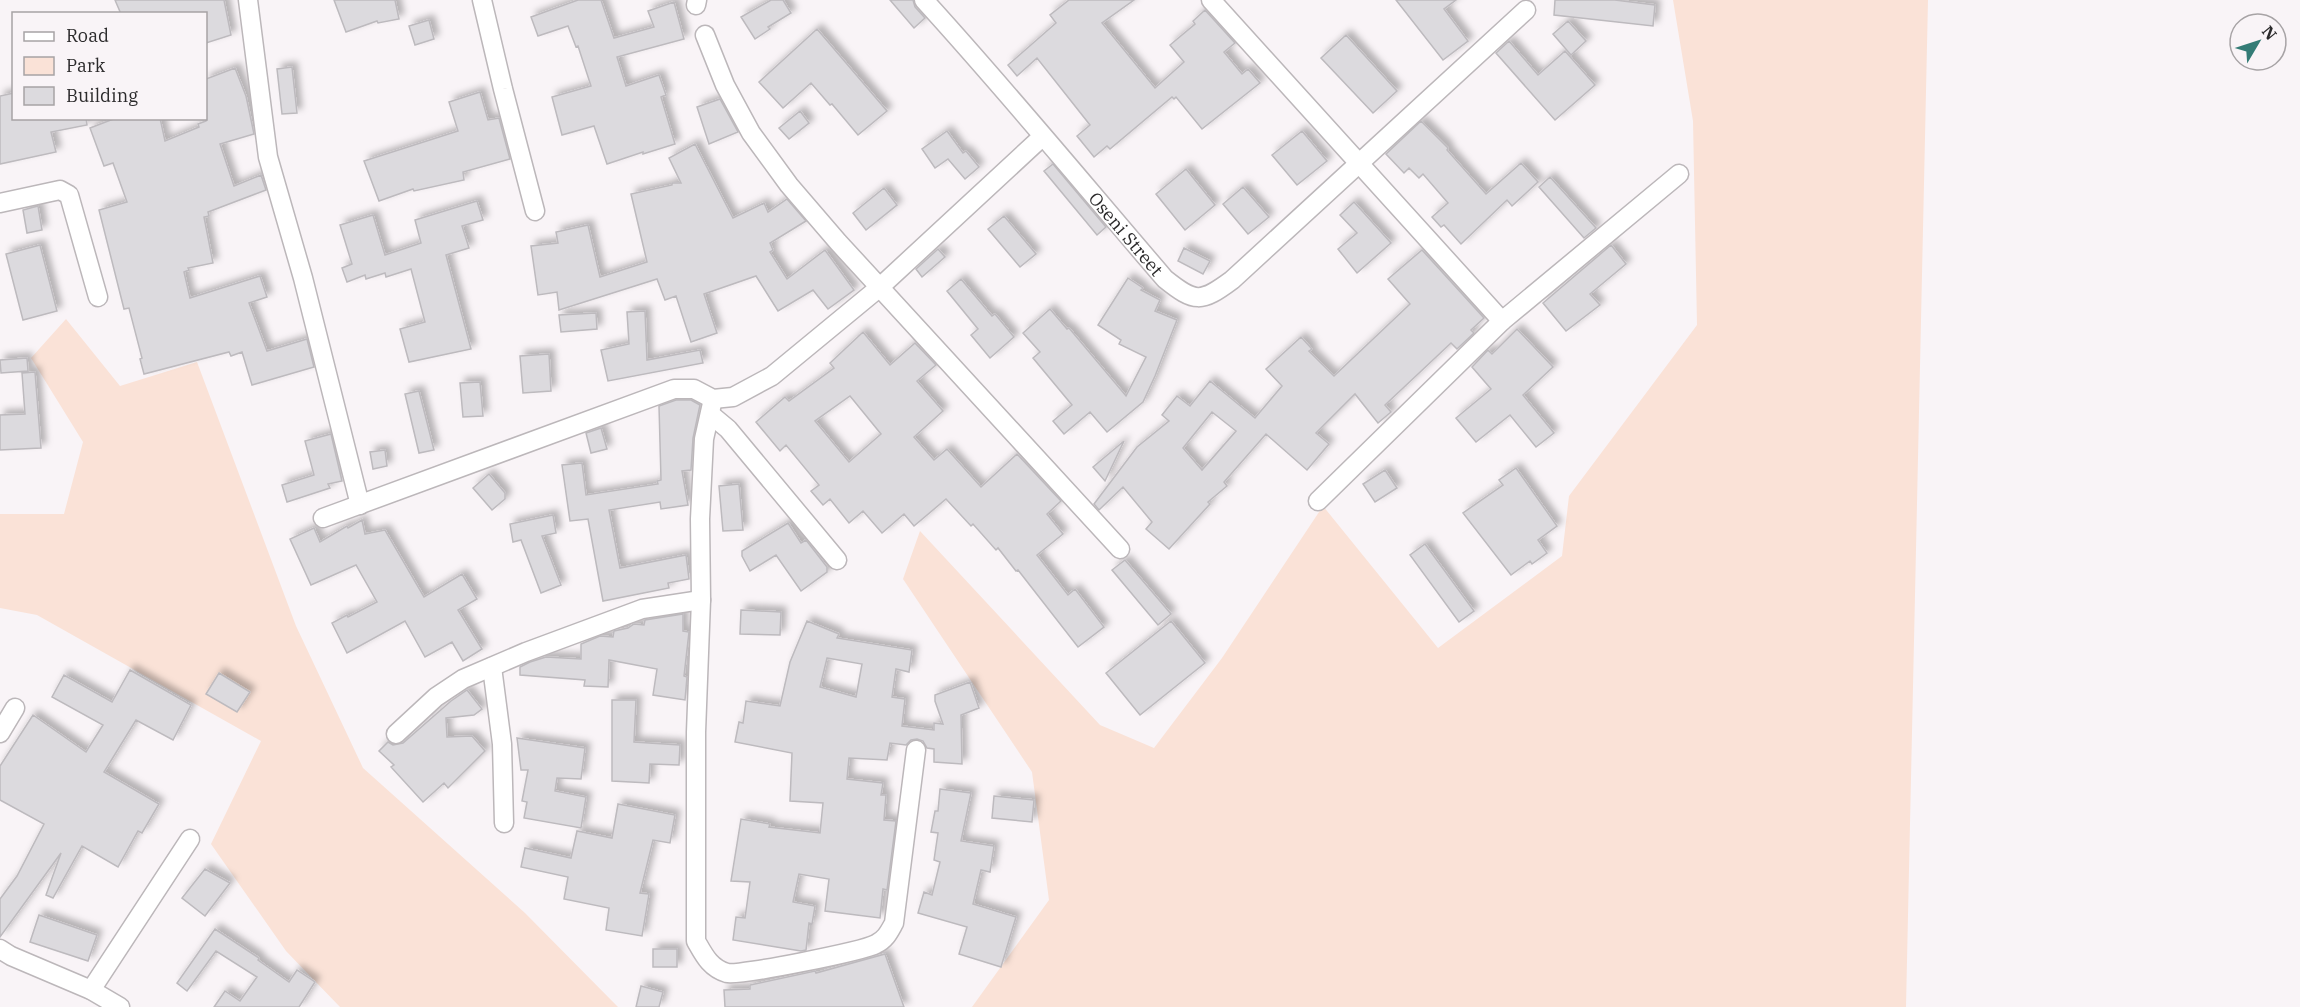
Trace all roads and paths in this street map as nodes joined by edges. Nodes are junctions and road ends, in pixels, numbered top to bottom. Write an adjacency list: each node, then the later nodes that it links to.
1 (248, 0): 17 (street)
2 (482, 0): 11 (street)
3 (924, 0): 7 (street, Oseni Street)
4 (1211, 0): 8 (street)
5 (1526, 10): 8 (street)
6 (705, 35): 12 (street)
7 (1042, 136): 8 (street, Oseni Street); 12 (street)
8 (1359, 164): 14 (street)
9 (1679, 174): 14 (street)
10 (0, 203): 13 (street)
11 (536, 211)
12 (880, 287): 15 (street); 19 (street)
13 (98, 297)
14 (1502, 321): 16 (street)
15 (711, 407): 17 (street); 20 (street); 21 (street)
16 (1318, 501)
17 (360, 505): 18 (street)
18 (323, 518)
19 (1120, 549)
20 (837, 560)
21 (701, 600): 22 (street); 26 (street)
22 (492, 667): 25 (street); 27 (street)
23 (15, 708): 24 (street)
24 (0, 733)
25 (396, 734)
26 (916, 750)
27 (504, 823)
28 (190, 839): 30 (street)
29 (0, 950): 30 (street)
30 (91, 990): 31 (street)
31 (120, 1007)

